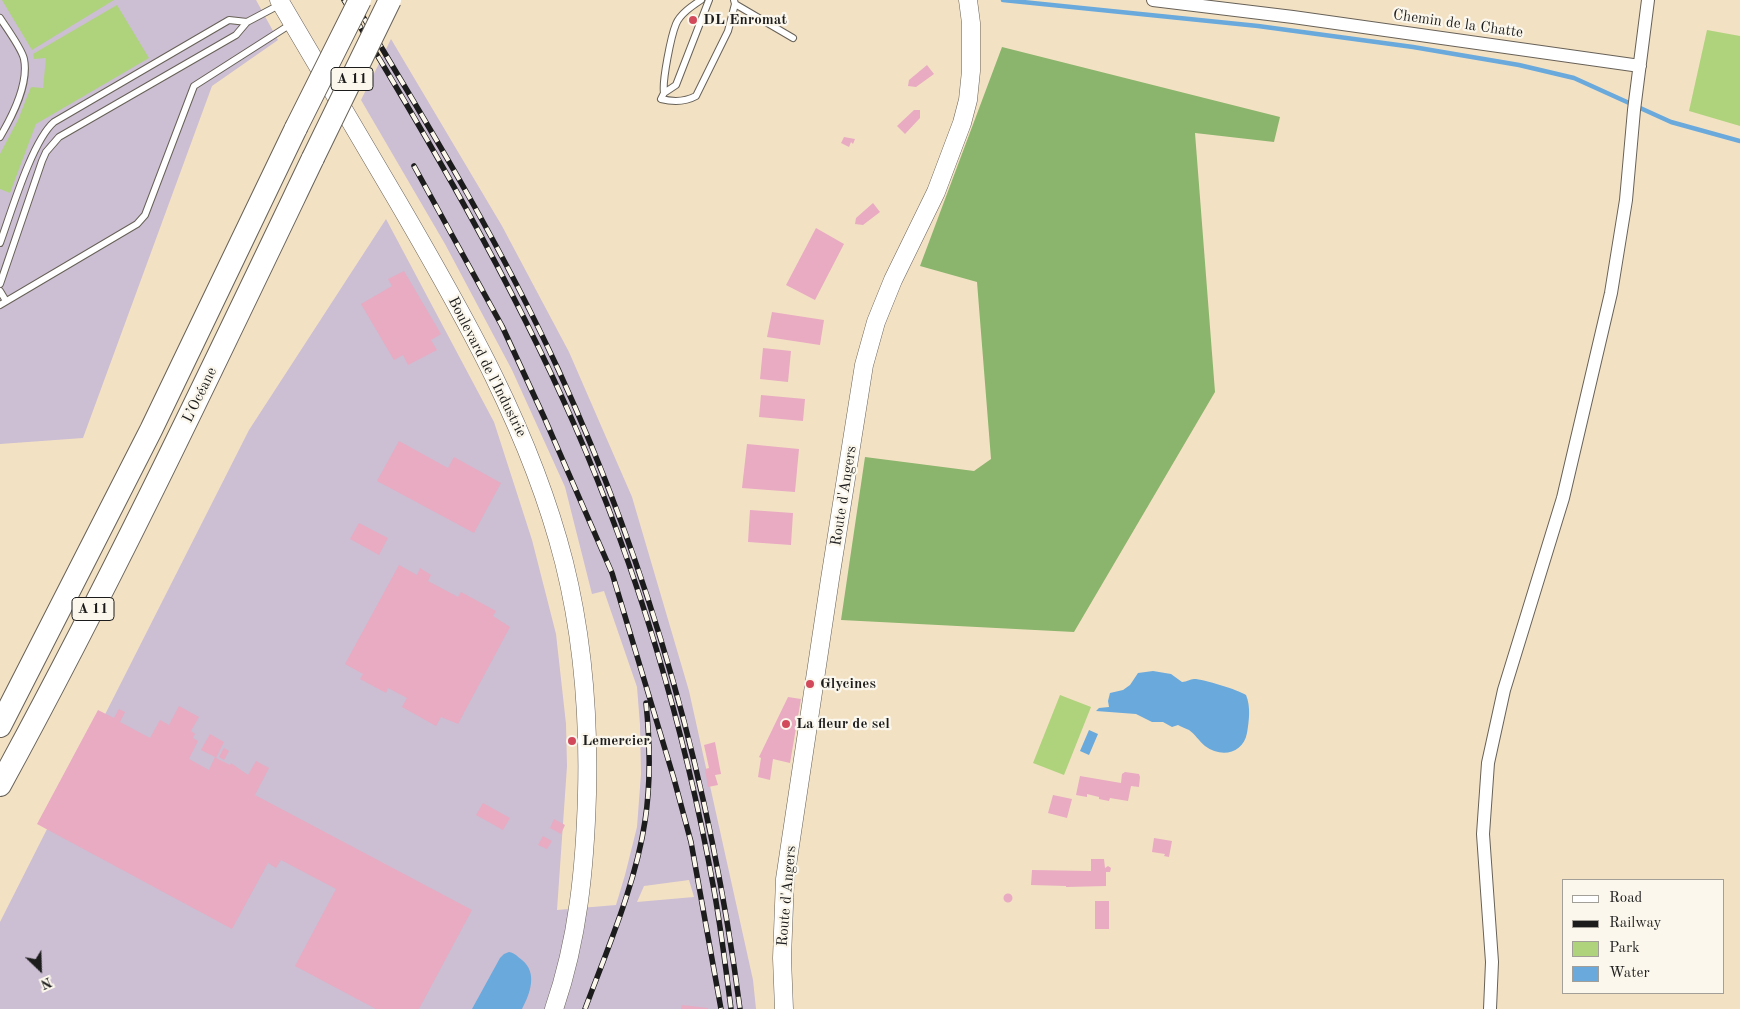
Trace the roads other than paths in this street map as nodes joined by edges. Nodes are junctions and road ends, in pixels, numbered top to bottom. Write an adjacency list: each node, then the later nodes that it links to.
1 (360, 0): 21 (highway, L’Océane / A 11, bridge)
2 (390, 0): 22 (highway, L’Océane / A 11, bridge)
3 (701, 0): 15 (lane)
4 (709, 0): 15 (lane)
5 (968, 0): 24 (street, Route d'Angers)
6 (1153, 0): 14 (street, Chemin de la Chatte)
7 (1648, 0): 14 (street)
8 (280, 2): 11 (lane); 12 (street, Boulevard de l'Industrie)
9 (734, 2): 13 (lane); 15 (lane)
10 (0, 18): 16 (lane)
11 (247, 22): 17 (lane); 18 (lane)
12 (293, 23): 20 (lane); 23 (street, Boulevard de l'Industrie)
13 (793, 38)
14 (1640, 66): 25 (street)
15 (662, 96)
16 (0, 137)
17 (0, 243)
18 (0, 284)
19 (0, 291): 20 (lane)
20 (3, 303)
21 (0, 726)
22 (0, 785)
23 (554, 1009)
24 (784, 1009)
25 (1490, 1009)

